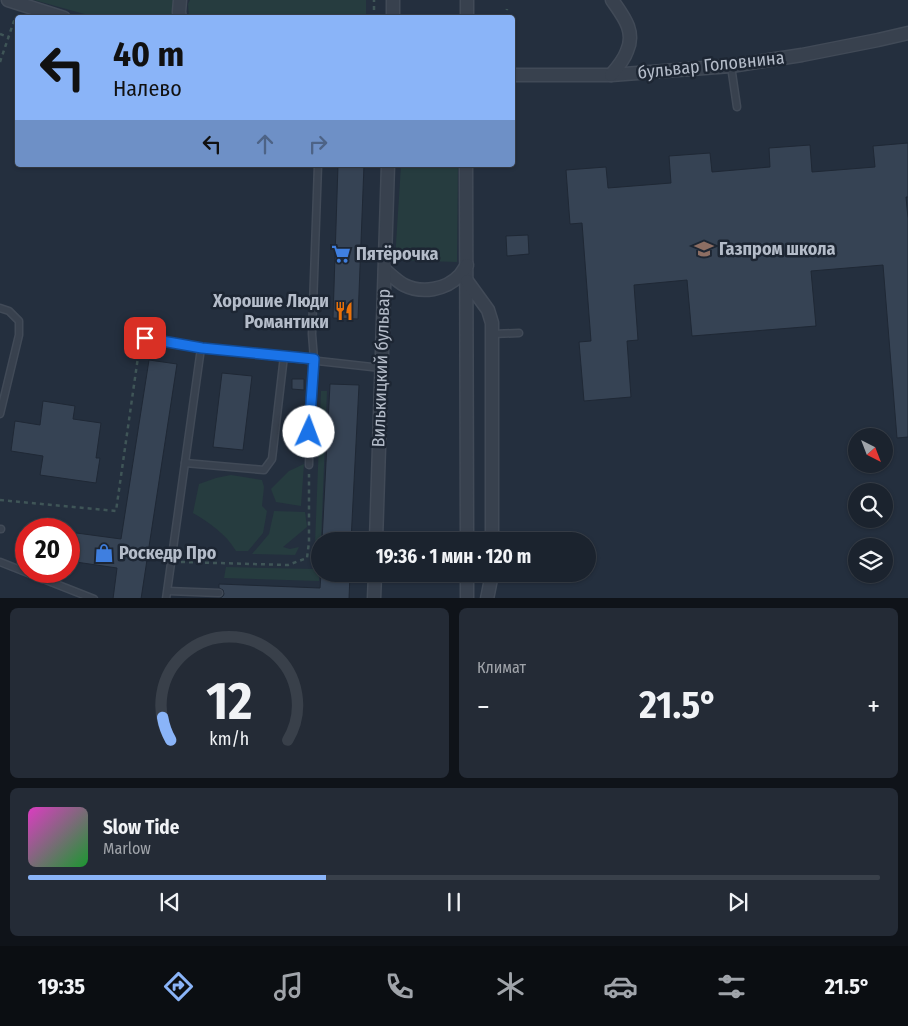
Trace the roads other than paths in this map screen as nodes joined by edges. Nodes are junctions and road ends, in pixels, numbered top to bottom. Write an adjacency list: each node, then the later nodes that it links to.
1 (8, 0): 6 (street)
2 (180, 0): 7 (street)
3 (393, 0): 8 (street)
4 (467, 0): 9 (street)
5 (612, 0): 13 (street)
6 (55, 15)
7 (180, 15)
8 (393, 15)
9 (467, 15)
10 (908, 33): 11 (street, бульвар Головнина)
11 (731, 66): 13 (street, бульвар Головнина); 14 (lane)
12 (515, 75): 13 (street, бульвар Головнина)
13 (612, 75)
14 (737, 107)
15 (318, 167): 27 (lane)
16 (388, 167): 19 (street, Вилькицкий бульвар)
17 (466, 167): 18 (street)
18 (466, 266): 19 (street); 20 (street)
19 (384, 270): 28 (street, Вилькицкий бульвар)
20 (467, 281): 22 (street); 33 (street)
21 (0, 308): 29 (lane)
22 (493, 334): 23 (lane); 34 (street)
23 (519, 334)
24 (139, 348): 25 (lane)
25 (202, 348): 26 (lane); 30 (lane)
26 (284, 356): 27 (lane); 30 (lane)
27 (314, 359): 28 (lane); 31 (lane)
28 (381, 368): 32 (street, Вилькицкий бульвар)
29 (0, 414)
30 (185, 463): 39 (lane)
31 (309, 465)
32 (376, 532)
33 (467, 532)
34 (492, 532)
35 (0, 562): 41 (lane)
36 (375, 582): 43 (street)
37 (467, 582): 44 (street)
38 (491, 582): 45 (street)
39 (168, 591): 40 (lane); 42 (lane)
40 (219, 593)
41 (94, 598)
42 (166, 598)
43 (374, 598)
44 (467, 598)
45 (487, 598)

